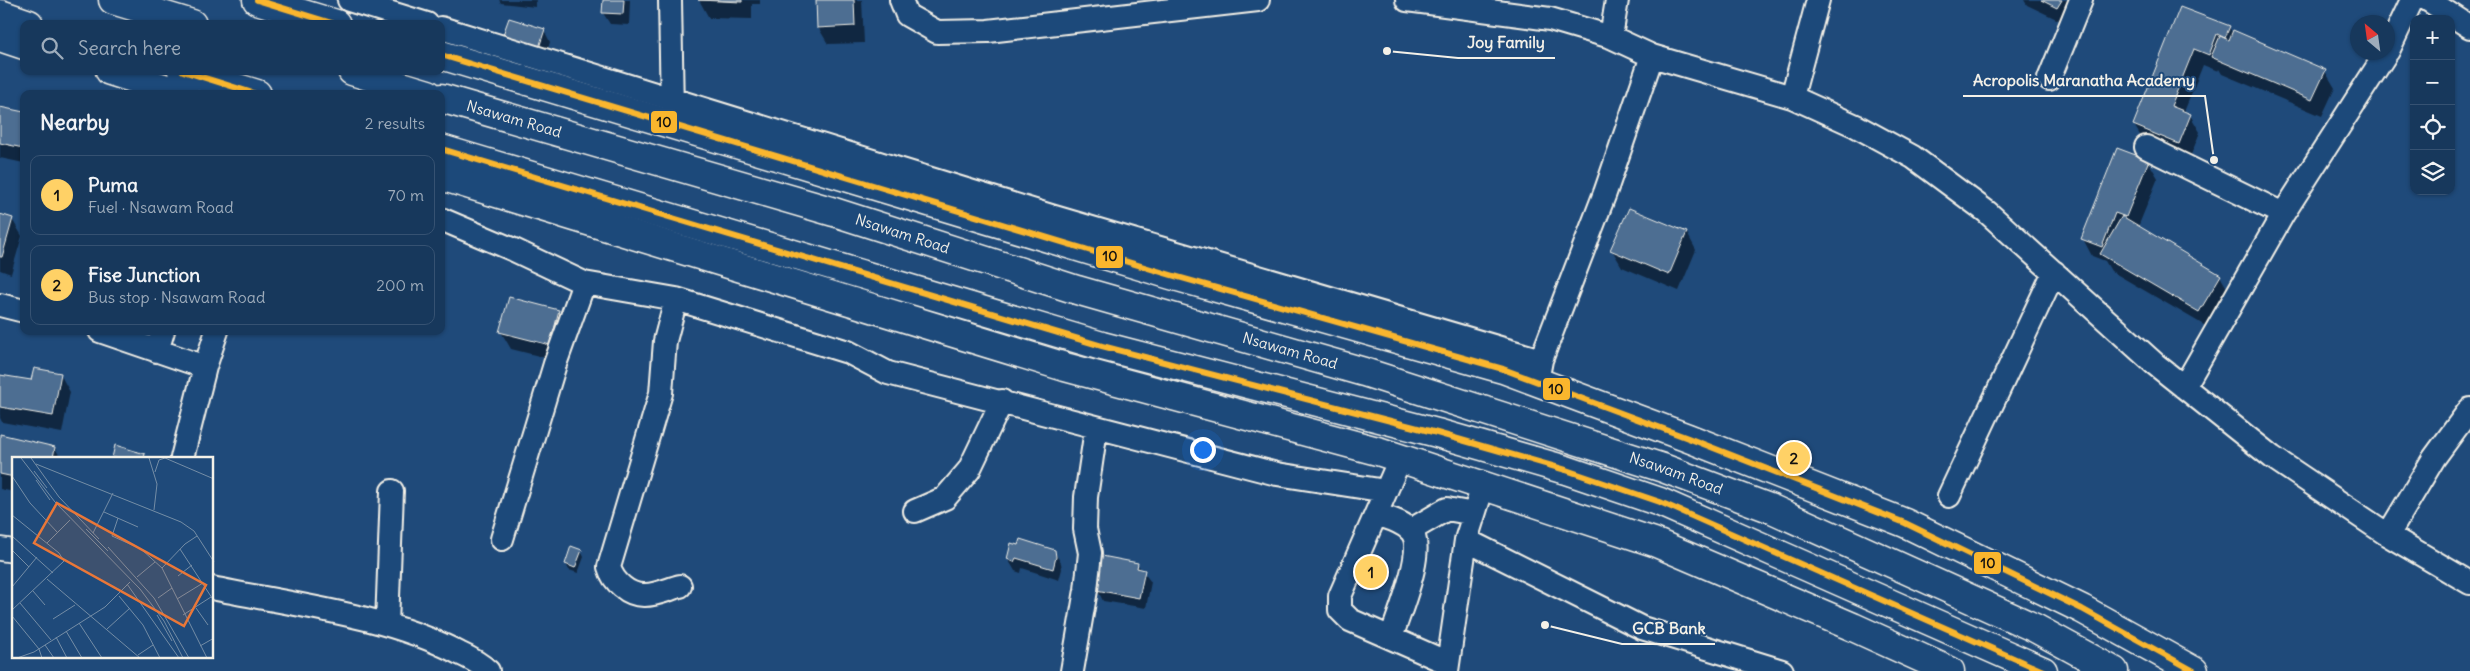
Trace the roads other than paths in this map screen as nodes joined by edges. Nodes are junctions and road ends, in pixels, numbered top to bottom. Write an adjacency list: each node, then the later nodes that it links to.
1 (114, 0): 14 (main road)
2 (257, 0): 15 (main road)
3 (349, 0): 16 (street)
4 (670, 0): 35 (street)
5 (902, 0): 6 (street)
6 (1258, 0)
7 (1407, 0): 21 (street)
8 (1617, 0): 21 (street)
9 (1818, 0): 33 (street)
10 (2081, 0): 29 (street)
11 (2412, 0): 20 (street)
12 (2428, 0): 18 (street)
13 (0, 14): 17 (main road)
14 (179, 20)
15 (323, 20)
16 (414, 20)
17 (20, 21)
18 (2470, 27)
19 (445, 29): 35 (street)
20 (2395, 35)
21 (1611, 37): 25 (street)
22 (0, 38): 23 (main road)
23 (20, 44)
24 (445, 56): 35 (main road)
25 (1652, 56): 33 (street); 50 (street)
26 (2382, 60): 39 (street)
27 (126, 75): 30 (main road)
28 (365, 75): 32 (main road)
29 (2049, 79)
30 (172, 87): 31 (main road)
31 (208, 90)
32 (415, 90)
33 (1792, 96): 41 (street)
34 (445, 99): 79 (main road, Nsawam Road)
35 (672, 112): 50 (main road)
36 (2146, 147): 39 (street)
37 (445, 150): 78 (main road, Nsawam Road)
38 (445, 177): 56 (main road)
39 (2283, 214): 51 (street)
40 (445, 221): 42 (street)
41 (2054, 272): 51 (street); 60 (street)
42 (584, 283): 43 (street); 66 (street)
43 (676, 299): 52 (street); 69 (street)
44 (0, 305): 45 (street)
45 (20, 310)
46 (124, 335): 48 (street)
47 (216, 335): 49 (street)
48 (160, 341): 49 (street)
49 (205, 367): 55 (street)
50 (1539, 371): 80 (main road)
51 (2184, 387): 65 (street)
52 (1002, 401): 54 (street); 61 (street)
53 (2470, 409): 65 (street)
54 (1096, 429): 59 (street); 75 (street)
55 (182, 457)
56 (1400, 459): 57 (main road); 59 (street)
57 (1483, 486): 63 (street); 77 (main road)
58 (392, 491): 71 (street)
59 (1386, 491): 62 (street)
60 (1949, 496)
61 (915, 511)
62 (1376, 514): 64 (street); 72 (street)
63 (1474, 514): 64 (street); 67 (street)
64 (1410, 530): 72 (street)
65 (2388, 535): 68 (street)
66 (502, 539)
67 (1466, 540): 73 (street); 76 (street)
68 (2470, 582)
69 (680, 586)
70 (214, 588): 71 (street)
71 (387, 624): 74 (street)
72 (1391, 638): 73 (street)
73 (1447, 667)
74 (488, 671)
75 (1072, 671)
76 (1782, 671)
77 (1950, 671)
78 (2043, 671)
79 (2114, 671)
80 (2194, 671)

